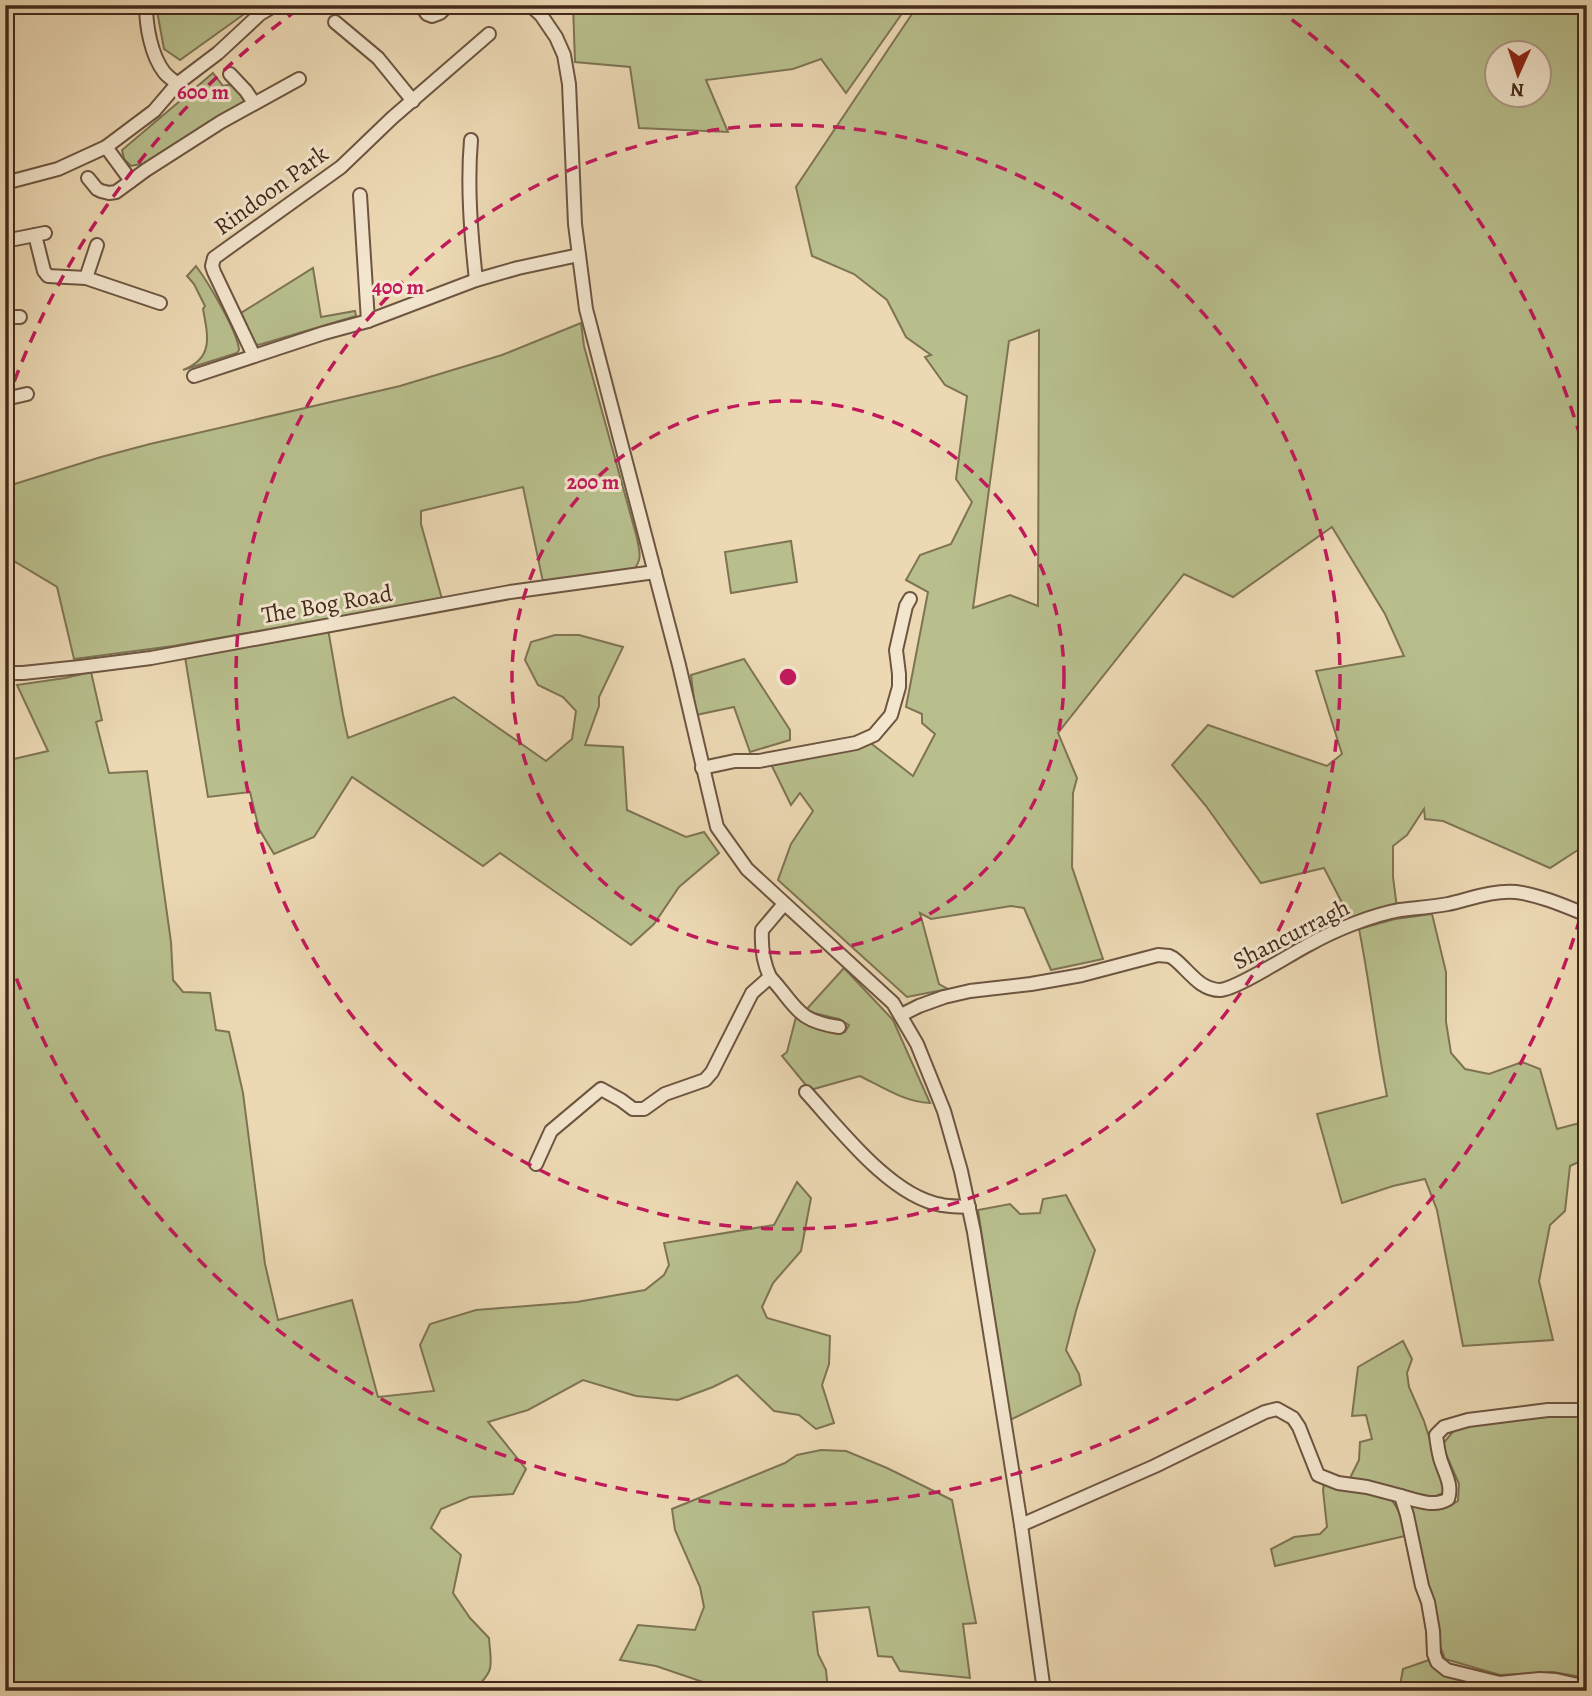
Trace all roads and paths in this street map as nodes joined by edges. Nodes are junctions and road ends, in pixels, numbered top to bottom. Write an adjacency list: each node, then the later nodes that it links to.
1 (146, 5): 10 (street)
2 (275, 5): 10 (street)
3 (421, 5): 4 (street)
4 (448, 5)
5 (530, 5): 21 (street)
6 (335, 22): 11 (street)
7 (489, 34): 11 (street)
8 (230, 74): 12 (street)
9 (299, 79): 12 (street)
10 (177, 84): 14 (street)
11 (413, 101): 28 (street, Rindoon Park)
12 (254, 103): 16 (street)
13 (471, 140): 23 (street)
14 (106, 147): 16 (street); 17 (street)
15 (88, 178): 16 (street)
16 (131, 181)
17 (5, 183)
18 (360, 195): 27 (street)
19 (5, 241): 22 (street)
20 (97, 245): 22 (street)
21 (579, 255): 23 (street); 32 (street)
22 (86, 278): 24 (street)
23 (476, 281): 27 (street)
24 (160, 303)
25 (5, 315): 26 (street)
26 (20, 317)
27 (368, 321): 28 (street)
28 (254, 356): 29 (street)
29 (194, 376)
30 (27, 394): 31 (street)
31 (5, 399)
32 (655, 572): 34 (street, The Bog Road); 35 (street)
33 (910, 599): 35 (street)
34 (5, 673)
35 (702, 768): 36 (street)
36 (784, 904): 38 (street); 39 (street)
37 (1587, 915): 39 (street, Shancurragh)
38 (770, 977): 40 (street); 42 (street)
39 (901, 1015): 43 (street)
40 (839, 1027)
41 (806, 1092): 43 (street)
42 (536, 1164)
43 (970, 1207): 46 (street)
44 (1587, 1410): 45 (street)
45 (1401, 1496): 46 (street); 47 (street)
46 (1021, 1525): 48 (street)
47 (1587, 1687)
48 (1044, 1691)

